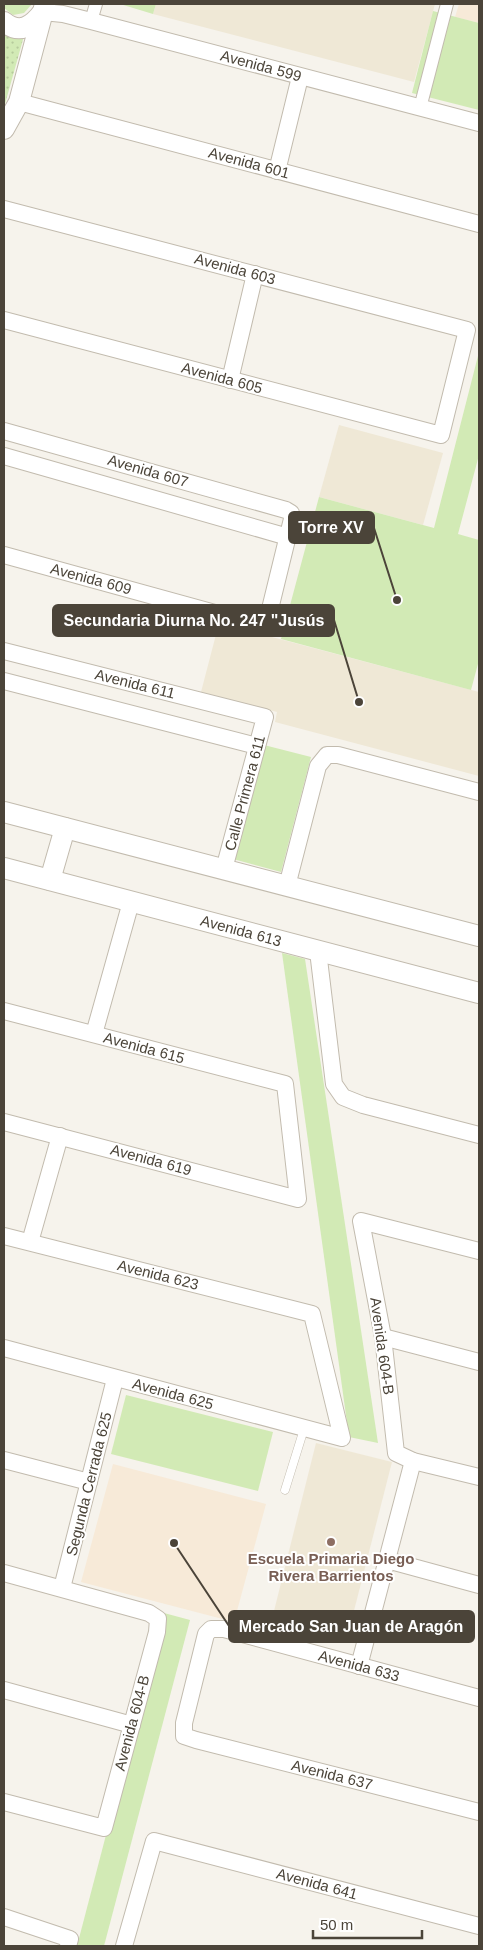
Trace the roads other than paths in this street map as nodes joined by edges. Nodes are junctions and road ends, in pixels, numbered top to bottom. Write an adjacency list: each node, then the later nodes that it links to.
1 (96, 4): 4 (street)
2 (447, 4): 8 (street)
3 (44, 8): 4 (street, Avenida 599); 5 (street); 7 (street)
4 (91, 21): 6 (street, Avenida 599)
5 (4, 22)
6 (300, 77): 8 (street, Avenida 599); 11 (street)
7 (19, 102): 10 (street); 11 (street, Avenida 601)
8 (420, 108): 9 (street, Avenida 599)
9 (479, 123)
10 (4, 125)
11 (277, 170): 13 (street, Avenida 601)
12 (4, 209): 14 (street, Avenida 603)
13 (479, 224)
14 (255, 274): 16 (street); 18 (street, Avenida 603)
15 (4, 320): 16 (street, Avenida 605)
16 (230, 380): 18 (street, Avenida 605)
17 (4, 430): 20 (street, Avenida 607)
18 (441, 435)
19 (4, 456): 20 (street, Avenida 607)
20 (288, 537): 21 (street, Avenida 609)
21 (4, 555)
22 (4, 651): 24 (street, Avenida 611)
23 (4, 681): 25 (street, Avenida 611)
24 (265, 717): 25 (street, Calle Primera 611)
25 (257, 746): 30 (street, Calle Primera 611)
26 (479, 792): 32 (street)
27 (4, 812): 28 (street)
28 (65, 828): 30 (street); 31 (street)
29 (4, 868): 31 (street, Avenida 613)
30 (224, 869): 32 (street)
31 (50, 880): 33 (street, Avenida 613)
32 (287, 886): 34 (street)
33 (132, 902): 35 (street, Avenida 613); 38 (street)
34 (479, 936)
35 (318, 951): 36 (street, Avenida 613); 41 (street)
36 (479, 993)
37 (4, 1011): 38 (street, Avenida 615)
38 (94, 1034): 42 (street, Avenida 615)
39 (4, 1122): 40 (street, Avenida 619)
40 (60, 1136): 42 (street, Avenida 619); 44 (street)
41 (479, 1136)
42 (298, 1199)
43 (4, 1236): 44 (street, Avenida 623)
44 (30, 1242): 51 (street, Avenida 623)
45 (479, 1251): 46 (street, Avenida 604-B)
46 (383, 1337): 48 (street); 53 (street, Avenida 604-B)
47 (4, 1348): 49 (street, Avenida 625)
48 (479, 1362)
49 (115, 1379): 50 (street, Avenida 625); 55 (street, Segunda Cerrada 625)
50 (304, 1429): 51 (street, Avenida 625); 56 (lane)
51 (342, 1438)
52 (4, 1460): 55 (street)
53 (412, 1461): 54 (street); 57 (street)
54 (479, 1477)
55 (89, 1482): 60 (street, Segunda Cerrada 625)
56 (285, 1490)
57 (387, 1560): 59 (street); 61 (street)
58 (4, 1573): 60 (street)
59 (479, 1586)
60 (62, 1588): 64 (street, Avenida 604-B)
61 (359, 1666): 63 (street, Avenida 633); 65 (street, Avenida 633)
62 (4, 1690): 64 (street)
63 (479, 1698)
64 (132, 1725): 66 (street, Avenida 604-B)
65 (184, 1736): 67 (street, Avenida 637)
66 (4, 1802)
67 (479, 1812)
68 (4, 1917): 70 (street)
69 (479, 1926): 71 (street, Avenida 641)
70 (69, 1943)
71 (124, 1946)

